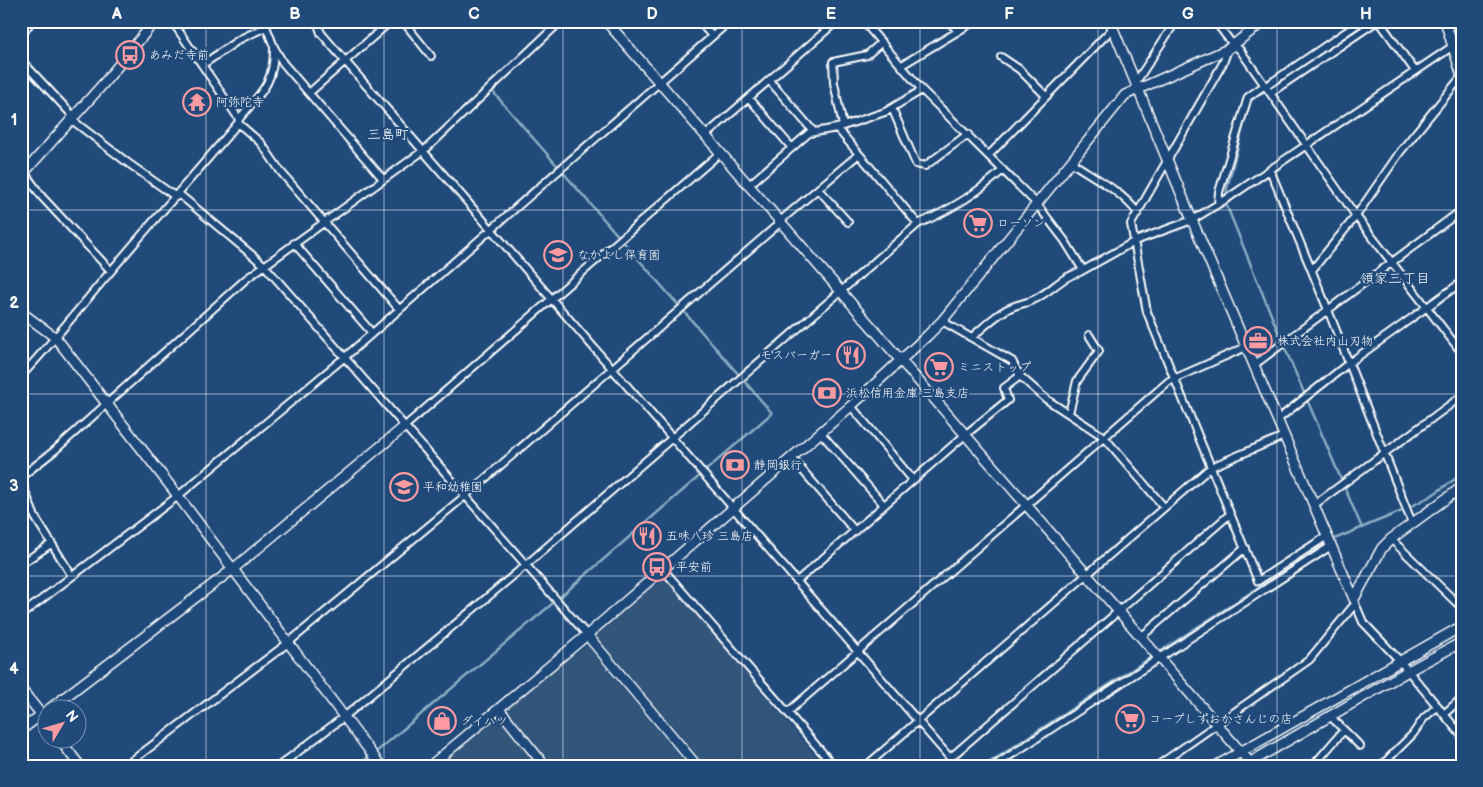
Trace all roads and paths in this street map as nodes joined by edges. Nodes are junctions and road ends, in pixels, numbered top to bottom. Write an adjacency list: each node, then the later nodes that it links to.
1 (32, 21): 24 (street)
2 (155, 21): 48 (street)
3 (172, 21): 35 (street)
4 (317, 21): 34 (street)
5 (391, 21): 34 (street)
6 (403, 21): 31 (street)
7 (561, 21): 56 (street)
8 (606, 21): 40 (street)
9 (699, 21): 25 (street)
10 (730, 21): 25 (street)
11 (837, 21): 39 (street)
12 (863, 21): 27 (street)
13 (948, 21): 23 (street)
14 (975, 21): 23 (street)
15 (1176, 21): 41 (street)
16 (1215, 21): 30 (street)
17 (1264, 21): 30 (street)
18 (1362, 21): 42 (street)
19 (1378, 21): 37 (street); 42 (street)
20 (1445, 21): 28 (street)
21 (265, 24): 29 (street); 35 (street)
22 (1113, 24): 41 (street); 45 (street)
23 (958, 31): 36 (street)
24 (21, 35)
25 (712, 36): 40 (street)
26 (1462, 40): 28 (street)
27 (882, 42): 36 (street); 50 (street)
28 (1453, 46): 37 (street); 38 (street)
29 (274, 47): 44 (street); 49 (street)
30 (1230, 47): 41 (street); 42 (street); 60 (street)
31 (431, 56)
32 (1001, 57): 45 (street)
33 (21, 60): 48 (street)
34 (345, 61): 44 (street); 56 (street)
35 (202, 65): 49 (street)
36 (902, 65): 43 (street)
37 (1415, 71): 54 (street)
38 (1462, 76): 73 (street)
39 (769, 80): 46 (street); 51 (street)
40 (659, 83): 53 (street); 79 (street)
41 (1137, 86): 60 (street); 61 (street)
42 (1267, 89): 54 (street); 70 (street)
43 (922, 90): 47 (street); 52 (street)
44 (309, 93): 65 (street)
45 (1046, 96): 59 (street)
46 (749, 98): 53 (street); 55 (street)
47 (892, 108): 50 (street); 52 (street)
48 (73, 118): 64 (street); 68 (street)
49 (238, 121): 68 (street); 76 (street)
50 (840, 127): 51 (street); 58 (street)
51 (814, 132): 55 (street)
52 (968, 134): 59 (street)
53 (705, 136): 57 (street)
54 (1306, 144): 63 (street); 73 (street)
55 (792, 148): 66 (street)
56 (423, 151): 65 (street); 79 (street)
57 (720, 153): 66 (street); 89 (street)
58 (859, 154): 67 (street); 78 (street)
59 (989, 155): 62 (street)
60 (1168, 161): 72 (street); 74 (street)
61 (1071, 162): 69 (street); 72 (street)
62 (1003, 170): 69 (street); 78 (street)
63 (1270, 170): 70 (street); 85 (street)
64 (23, 174): 86 (street)
65 (383, 180): 76 (street)
66 (749, 185): 75 (street)
67 (818, 189): 75 (street); 77 (street)
68 (177, 196): 83 (street); 86 (street)
69 (1036, 203): 84 (street); 94 (street)
70 (1218, 204): 74 (street)
71 (1462, 210): 82 (street)
72 (1138, 213): 80 (street)
73 (1356, 216): 82 (street); 85 (street)
74 (1192, 220): 80 (street); 99 (street)
75 (781, 221): 88 (street); 105 (street)
76 (324, 222): 81 (street); 91 (street)
77 (848, 222)
78 (918, 224): 88 (street)
79 (491, 229): 89 (street); 91 (street)
80 (1135, 241): 84 (street); 108 (street)
81 (294, 243): 83 (street); 95 (street)
82 (1391, 263): 90 (street); 92 (street)
83 (264, 265): 101 (street); 110 (street)
84 (1083, 270): 97 (street)
85 (1312, 270): 92 (street)
86 (111, 271): 98 (street)
87 (1462, 282): 90 (street)
88 (841, 291): 102 (street); 119 (street)
89 (551, 298): 105 (street); 114 (street)
90 (1427, 308): 100 (street); 103 (street)
91 (399, 309): 95 (street)
92 (1328, 310): 103 (street); 104 (street)
93 (21, 312): 98 (street)
94 (942, 320): 97 (street); 102 (street)
95 (372, 333): 101 (street)
96 (1089, 335): 112 (street)
97 (972, 337): 107 (street)
98 (56, 338): 106 (street); 110 (street)
99 (1246, 347): 104 (street); 108 (street)
100 (1462, 353)
101 (344, 357): 114 (street); 127 (street)
102 (901, 360): 111 (street); 116 (street)
103 (1349, 363): 113 (street); 120 (street)
104 (1254, 365): 113 (street)
105 (612, 368): 119 (street); 128 (street)
106 (21, 376)
107 (1020, 376): 112 (street); 116 (street)
108 (1174, 379): 118 (street); 122 (street)
109 (1462, 396): 120 (street)
110 (107, 404): 123 (street); 127 (street)
111 (851, 406): 115 (street); 124 (street)
112 (1069, 413): 118 (street)
113 (1277, 420): 117 (street)
114 (404, 427): 128 (street); 145 (street)
115 (820, 432): 121 (street); 129 (street)
116 (965, 435): 124 (street); 130 (street)
117 (1284, 436): 122 (street); 131 (street)
118 (1104, 437): 130 (street); 133 (street)
119 (672, 438): 132 (street); 143 (street)
120 (1385, 453): 131 (street); 135 (street)
121 (791, 457): 132 (street); 136 (street)
122 (1211, 467): 133 (street); 134 (street)
123 (21, 477)
124 (913, 480): 129 (street)
125 (21, 481): 139 (street)
126 (1462, 487): 135 (street)
127 (178, 496): 145 (street); 147 (street)
128 (464, 496): 143 (street); 157 (street)
129 (884, 505): 136 (street)
130 (1026, 505): 146 (street); 158 (street)
131 (1314, 505): 137 (street)
132 (732, 507): 144 (street); 148 (street)
133 (1164, 507): 146 (street)
134 (1230, 514): 141 (street); 151 (street)
135 (1412, 523): 138 (street)
136 (855, 531): 148 (street)
137 (1327, 536): 140 (street); 141 (street)
138 (1391, 538): 149 (street); 150 (street)
139 (51, 544): 142 (street); 147 (street)
140 (1331, 546): 149 (street); 159 (street)
141 (1244, 548): 155 (street)
142 (21, 564)
143 (526, 565): 154 (street); 171 (street)
144 (662, 568): 154 (street); 168 (street)
145 (233, 569): 157 (street); 164 (street)
146 (1086, 574): 151 (street); 173 (street)
147 (72, 576): 152 (street)
148 (797, 581): 158 (street)
149 (1354, 602): 160 (street); 174 (street)
150 (1462, 608)
151 (1118, 611): 155 (street); 181 (street)
152 (21, 615)
153 (1462, 626): 160 (street)
154 (587, 635): 167 (street); 189 (street)
155 (1142, 637): 159 (street)
156 (1462, 642): 161 (street)
157 (288, 643): 171 (street); 184 (street)
158 (857, 651): 168 (street); 173 (street)
159 (1160, 658): 174 (street); 193 (street)
160 (1400, 661): 161 (street); 180 (street)
161 (1408, 671): 166 (street); 170 (street)
162 (21, 689): 165 (street)
163 (1462, 698): 169 (street)
164 (62, 700)
165 (38, 705)
166 (1438, 706): 169 (street); 197 (street)
167 (499, 709): 187 (street); 188 (street)
168 (788, 712): 190 (street)
169 (1444, 714): 177 (street)
170 (1330, 716): 176 (street); 182 (street)
171 (344, 717): 185 (street); 186 (street)
172 (38, 718): 175 (street)
173 (919, 721): 181 (street); 191 (street)
174 (1217, 724): 180 (street); 194 (street)
175 (21, 730)
176 (1344, 730): 178 (street); 196 (street)
177 (1462, 736)
178 (1360, 746)
179 (68, 750): 183 (street)
180 (1240, 752): 182 (street); 195 (street)
181 (950, 758): 192 (street)
182 (1249, 765)
183 (80, 766)
184 (125, 766)
185 (279, 766)
186 (381, 766)
187 (430, 766)
188 (545, 766)
189 (697, 766)
190 (834, 766)
191 (866, 766)
192 (957, 766)
193 (994, 766)
194 (1157, 766)
195 (1216, 766)
196 (1313, 766)
197 (1381, 766)

